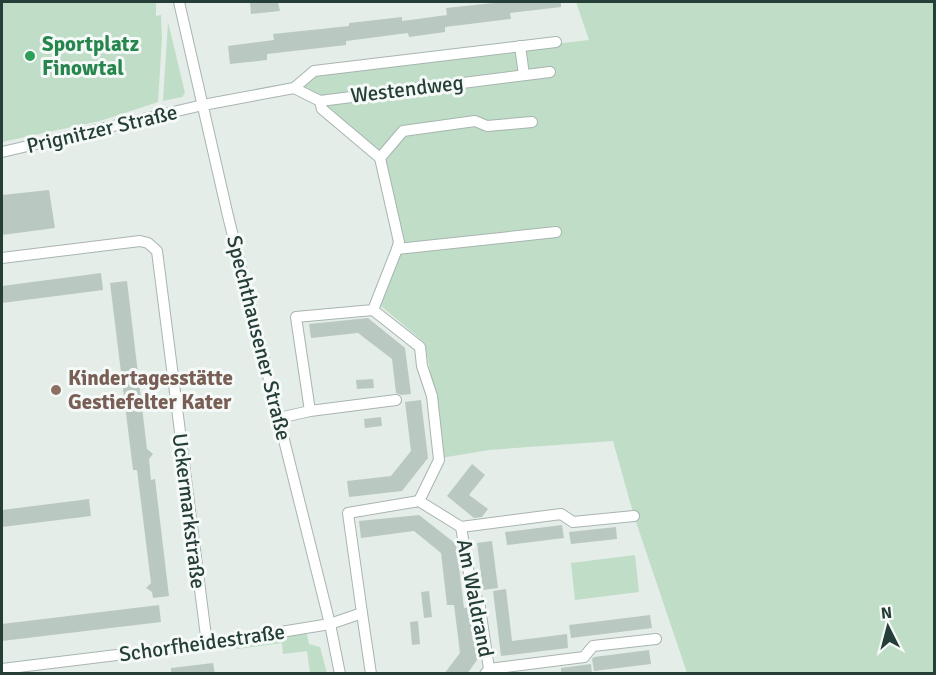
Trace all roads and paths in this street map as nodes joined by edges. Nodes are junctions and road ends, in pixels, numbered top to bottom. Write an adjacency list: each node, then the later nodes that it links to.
1 (179, 2): 8 (street, Spechthausener Straße)
2 (556, 42): 3 (street, Westendweg)
3 (520, 46): 5 (street); 6 (street, Westendweg)
4 (550, 72): 5 (street, Westendweg)
5 (524, 75): 7 (street, Westendweg)
6 (294, 88): 7 (street, Westendweg); 8 (street, Westendweg)
7 (320, 101): 11 (street)
8 (203, 105): 10 (street, Prignitzer Straße); 18 (street, Spechthausener Straße)
9 (532, 122): 11 (street)
10 (2, 152)
11 (380, 158): 13 (street)
12 (556, 232): 13 (street)
13 (397, 249): 15 (street)
14 (2, 258): 25 (street, Uckermarkstraße)
15 (373, 310): 17 (street); 19 (street)
16 (396, 400): 17 (street)
17 (310, 411): 18 (street)
18 (279, 418): 23 (street, Spechthausener Straße)
19 (419, 501): 21 (street); 22 (street)
20 (634, 516): 21 (street)
21 (461, 527): 27 (street, Am Waldrand)
22 (362, 613): 23 (street, Schorfheidestraße); 29 (street)
23 (330, 624): 25 (street, Schorfheidestraße); 28 (street, Spechthausener Straße)
24 (656, 639): 27 (street)
25 (207, 644): 26 (street, Schorfheidestraße)
26 (2, 669)
27 (487, 671)
28 (340, 674)
29 (370, 674)

